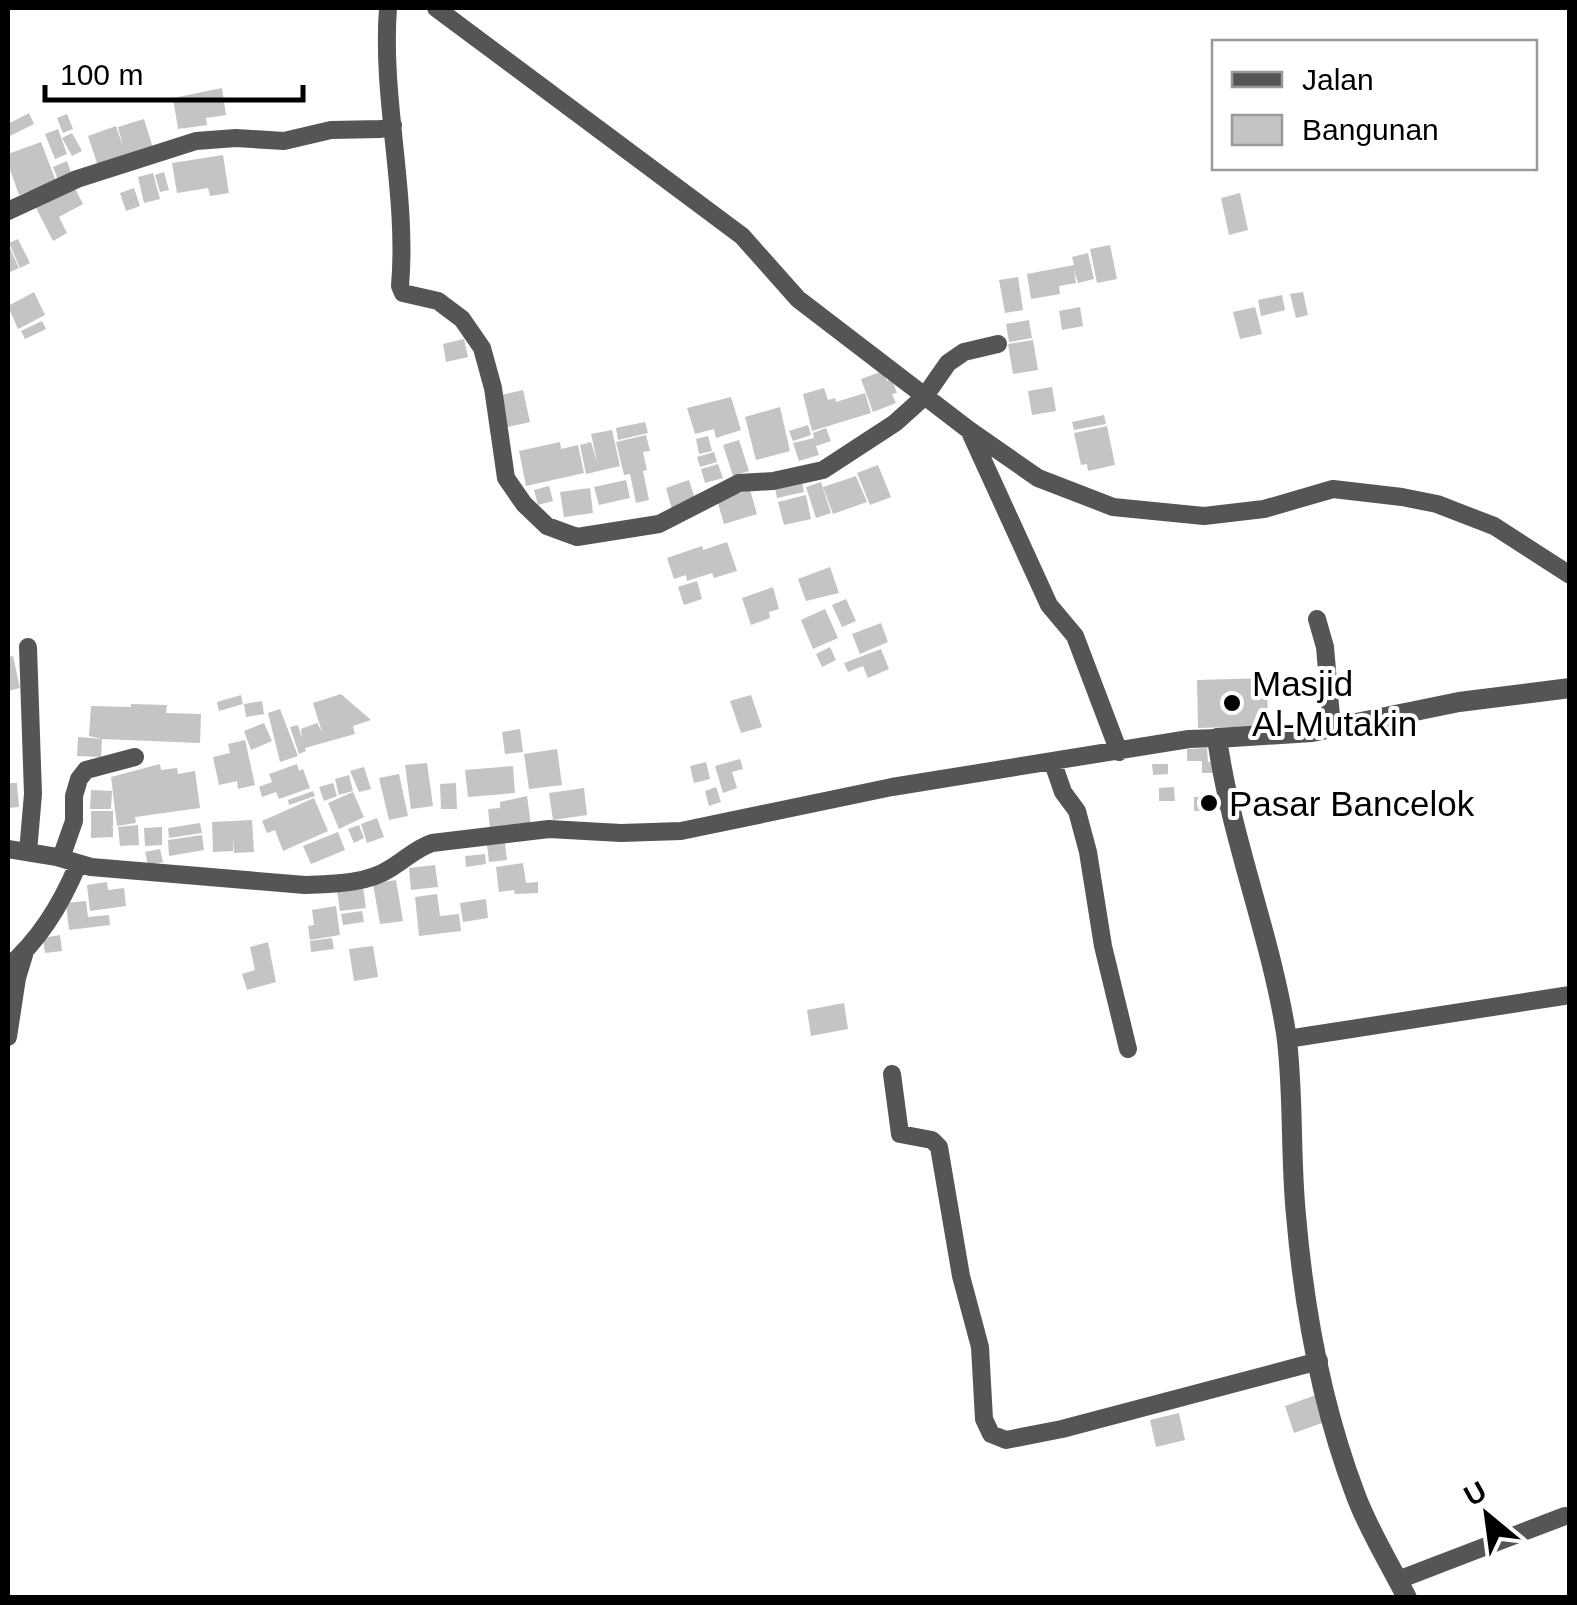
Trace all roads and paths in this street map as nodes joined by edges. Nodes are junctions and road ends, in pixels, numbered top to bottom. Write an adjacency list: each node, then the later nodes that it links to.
1 (388, 8): 3 (street)
2 (436, 8): 6 (street)
3 (387, 127): 4 (street); 6 (street)
4 (8, 211)
5 (998, 344): 6 (street)
6 (925, 396): 7 (street)
7 (969, 430): 8 (street); 14 (street)
8 (1570, 576)
9 (1317, 619): 12 (street)
10 (28, 647): 18 (street)
11 (1570, 688): 12 (street)
12 (1332, 728): 13 (street)
13 (1217, 738): 14 (street); 24 (street)
14 (1119, 752): 16 (street)
15 (136, 757): 19 (street)
16 (1053, 763): 19 (street); 25 (street)
17 (8, 849): 18 (street)
18 (29, 851): 19 (street)
19 (65, 859): 20 (street)
20 (27, 951): 21 (street); 23 (street)
21 (8, 967)
22 (1570, 995): 24 (street)
23 (8, 1037)
24 (1286, 1038): 27 (street)
25 (1128, 1049)
26 (892, 1074): 27 (street)
27 (1319, 1361): 29 (street)
28 (1565, 1516): 29 (street)
29 (1402, 1593)

